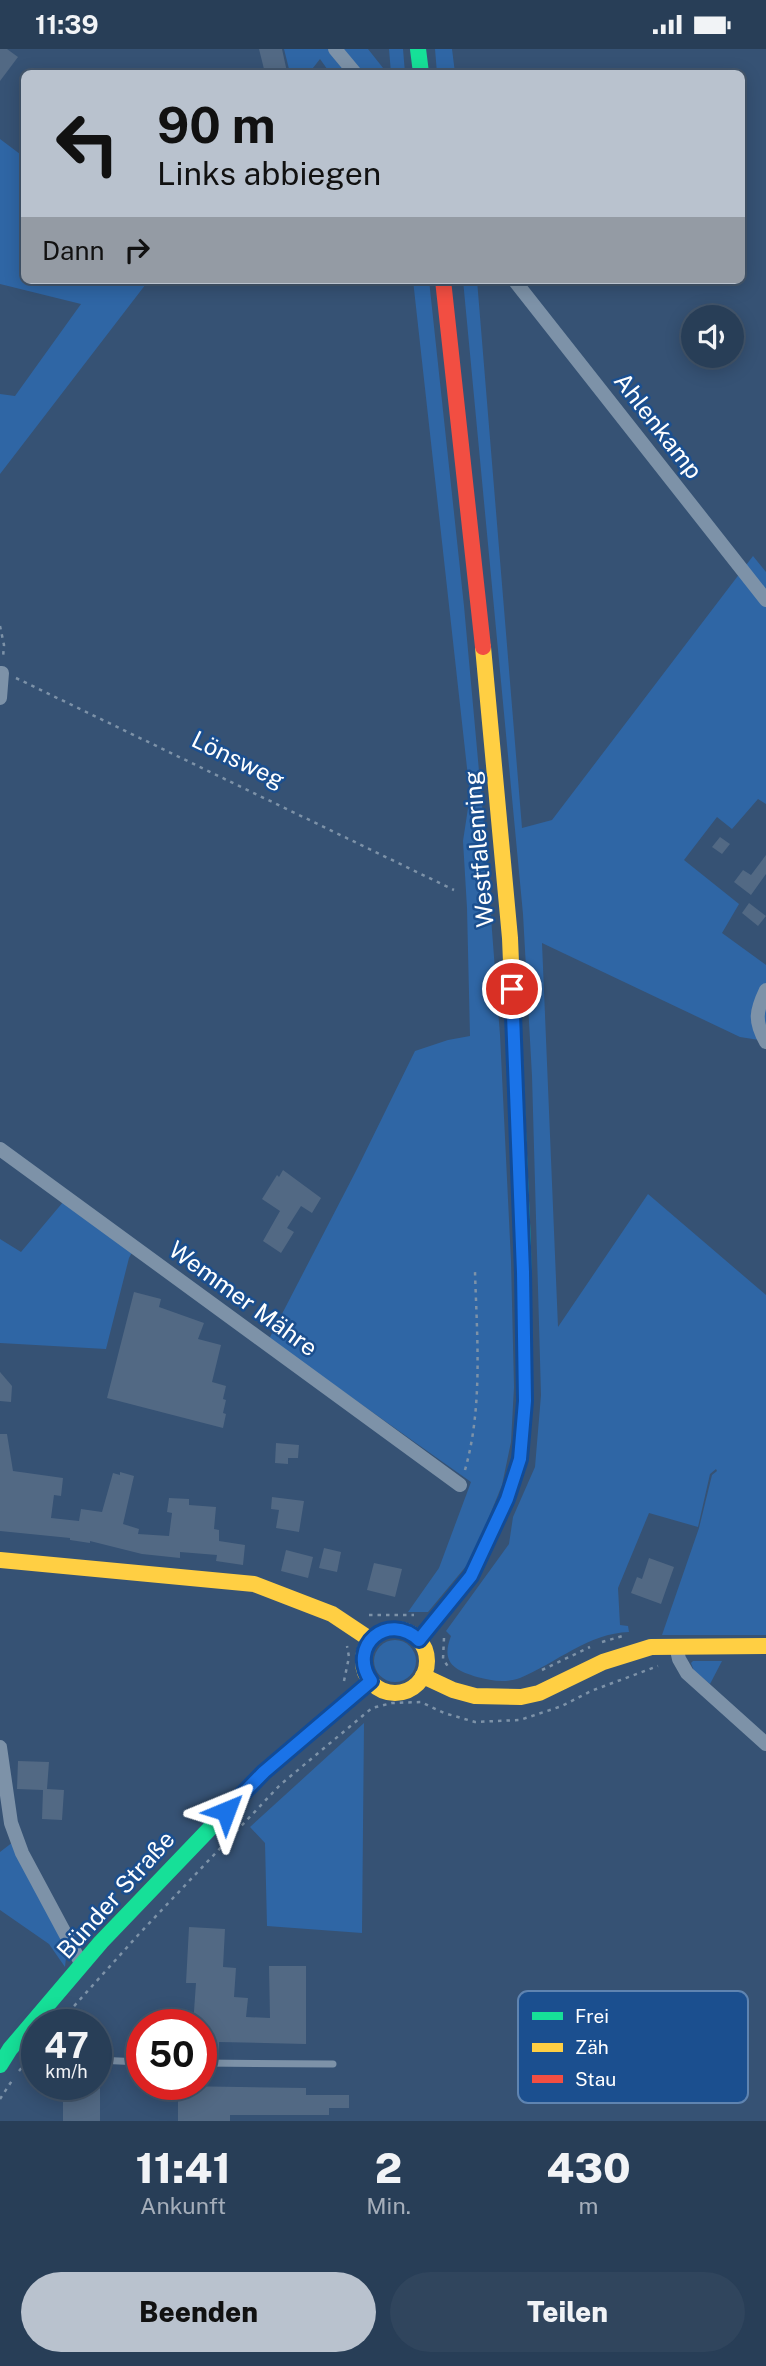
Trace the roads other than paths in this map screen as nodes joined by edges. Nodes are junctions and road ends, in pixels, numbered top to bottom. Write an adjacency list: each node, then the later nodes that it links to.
1 (335, 49): 3 (street)
2 (418, 49): 4 (main road)
3 (352, 70)
4 (421, 70)
5 (443, 284): 16 (main road, Westfalenring)
6 (517, 284): 7 (street, Ahlenkamp)
7 (766, 600)
8 (1, 673): 9 (street)
9 (0, 698)
10 (766, 990): 11 (street)
11 (766, 1042)
12 (0, 1149): 13 (street, Wemmer Mähre)
13 (460, 1485)
14 (0, 1560): 15 (main road)
15 (371, 1640): 16 (main road); 20 (main road)
16 (419, 1640): 19 (main road)
17 (676, 1646): 18 (main road); 19 (main road); 21 (street)
18 (766, 1646)
19 (423, 1676): 20 (main road)
20 (371, 1681): 23 (main road, Bünder Straße)
21 (766, 1744)
22 (0, 1747): 23 (street)
23 (82, 1965): 24 (main road, Bünder Straße)
24 (18, 2040): 25 (lane); 28 (main road, Bünder Straße)
25 (21, 2042)
26 (217, 2063): 27 (lane)
27 (333, 2064)
28 (0, 2065)

